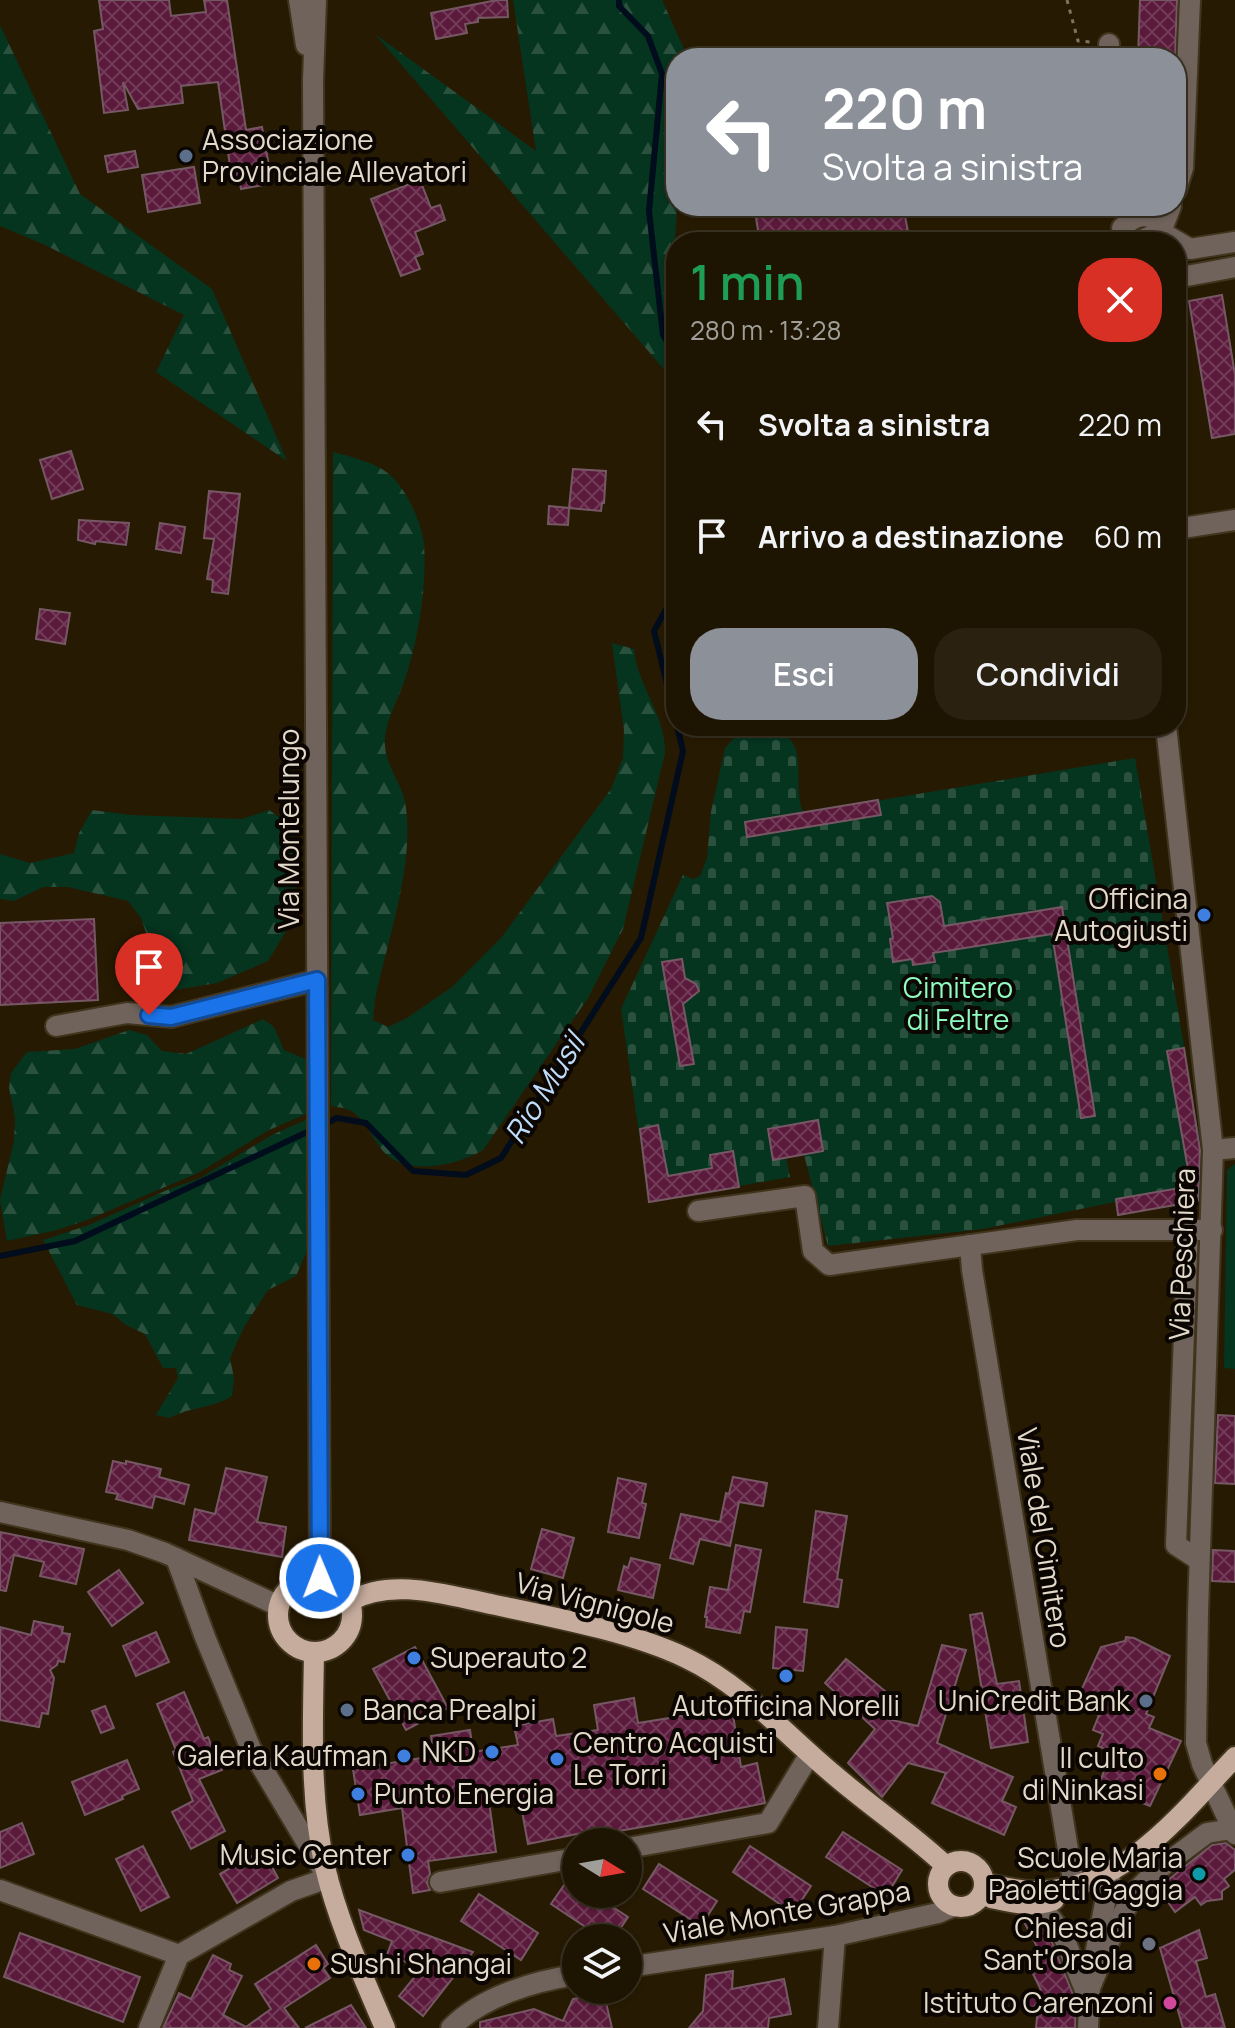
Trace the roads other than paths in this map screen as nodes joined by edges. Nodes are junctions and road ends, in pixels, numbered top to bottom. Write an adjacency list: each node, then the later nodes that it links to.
1 (299, 0): 4 (street, Via Montelungo)
2 (316, 0): 4 (street, Via Montelungo)
3 (1190, 0): 5 (street)
4 (313, 80): 17 (street, Via Montelungo)
5 (1186, 96)
6 (1146, 216): 8 (street)
7 (1146, 216): 9 (street)
8 (1166, 220)
9 (1128, 232)
10 (1235, 242): 11 (street)
11 (1186, 244)
12 (1235, 267): 13 (street)
13 (1186, 276)
14 (1235, 520): 15 (street)
15 (1186, 527)
16 (1167, 736): 20 (street, Via Peschiera)
17 (317, 980): 18 (street); 28 (street, Via Montelungo)
18 (56, 1026)
19 (1235, 1148): 20 (street)
20 (1213, 1150): 23 (street, Via Peschiera)
21 (698, 1211): 24 (street)
22 (1188, 1229): 23 (street); 24 (street); 27 (street)
23 (1212, 1230): 27 (street, Via Peschiera)
24 (970, 1245): 42 (street, Viale del Cimitero)
25 (0, 1512): 26 (street)
26 (176, 1558): 30 (street); 40 (street)
27 (1199, 1560): 34 (street, Via Peschiera)
28 (320, 1578): 29 (main road); 30 (main road)
29 (350, 1601): 31 (main road); 32 (main road, Via Vignigole)
30 (279, 1606): 31 (main road)
31 (314, 1652): 40 (main road)
32 (810, 1754): 36 (street); 38 (main road, Via Vignigole)
33 (1235, 1757): 34 (main road)
34 (1211, 1782): 35 (street, Via Peschiera); 39 (main road)
35 (1234, 1832): 51 (street)
36 (642, 1846)
37 (562, 1860): 41 (street)
38 (946, 1866): 44 (main road); 46 (main road)
39 (1111, 1871): 42 (main road); 51 (street)
40 (328, 1878): 48 (street); 53 (main road)
41 (440, 1882)
42 (1074, 1886): 44 (main road); 45 (main road)
43 (0, 1890): 48 (street)
44 (982, 1890): 45 (main road); 46 (main road)
45 (1041, 1905): 51 (street)
46 (954, 1906): 47 (street, Viale Monte Grappa)
47 (835, 1936): 49 (street, Viale Monte Grappa); 55 (street)
48 (179, 1955): 52 (street)
49 (642, 1965)
50 (562, 1977): 54 (street)
51 (1087, 1995): 56 (street)
52 (149, 2028)
53 (385, 2028)
54 (451, 2028)
55 (828, 2028)
56 (1088, 2028)

